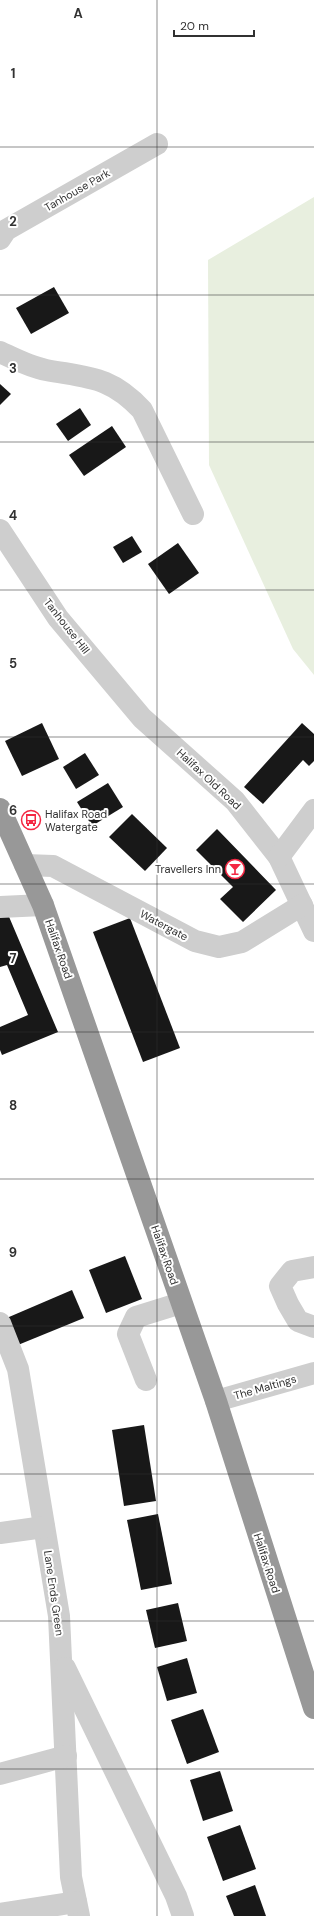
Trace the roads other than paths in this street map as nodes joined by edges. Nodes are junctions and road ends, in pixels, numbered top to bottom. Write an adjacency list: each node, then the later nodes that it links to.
1 (157, 144): 2 (street, Tanhouse Park)
2 (0, 239)
3 (0, 352): 4 (street)
4 (193, 514)
5 (0, 530): 6 (street, Tanhouse Hill)
6 (142, 718): 9 (street, Halifax Old Road)
7 (0, 809): 10 (highway, Halifax Road)
8 (314, 810): 9 (street)
9 (279, 857): 12 (street, Halifax Old Road)
10 (25, 865): 11 (highway, Halifax Road); 12 (street, Watergate)
11 (43, 905): 13 (street); 16 (highway, Halifax Road)
12 (302, 905): 14 (street, Halifax Old Road)
13 (0, 907)
14 (314, 931)
15 (314, 1266): 18 (street)
16 (181, 1303): 20 (street); 21 (highway, Halifax Road)
17 (0, 1323): 22 (street, Lane Ends Green)
18 (314, 1327)
19 (314, 1373): 21 (street, The Maltings)
20 (146, 1380)
21 (216, 1401): 25 (highway, Halifax Road)
22 (44, 1526): 23 (street); 24 (street, Lane Ends Green)
23 (0, 1533)
24 (61, 1660): 26 (street, Lane Ends Green); 30 (street)
25 (314, 1708)
26 (66, 1756): 27 (street); 28 (street, Lane Ends Green)
27 (0, 1774)
28 (77, 1909): 29 (street)
29 (0, 1914)
30 (183, 1916)

